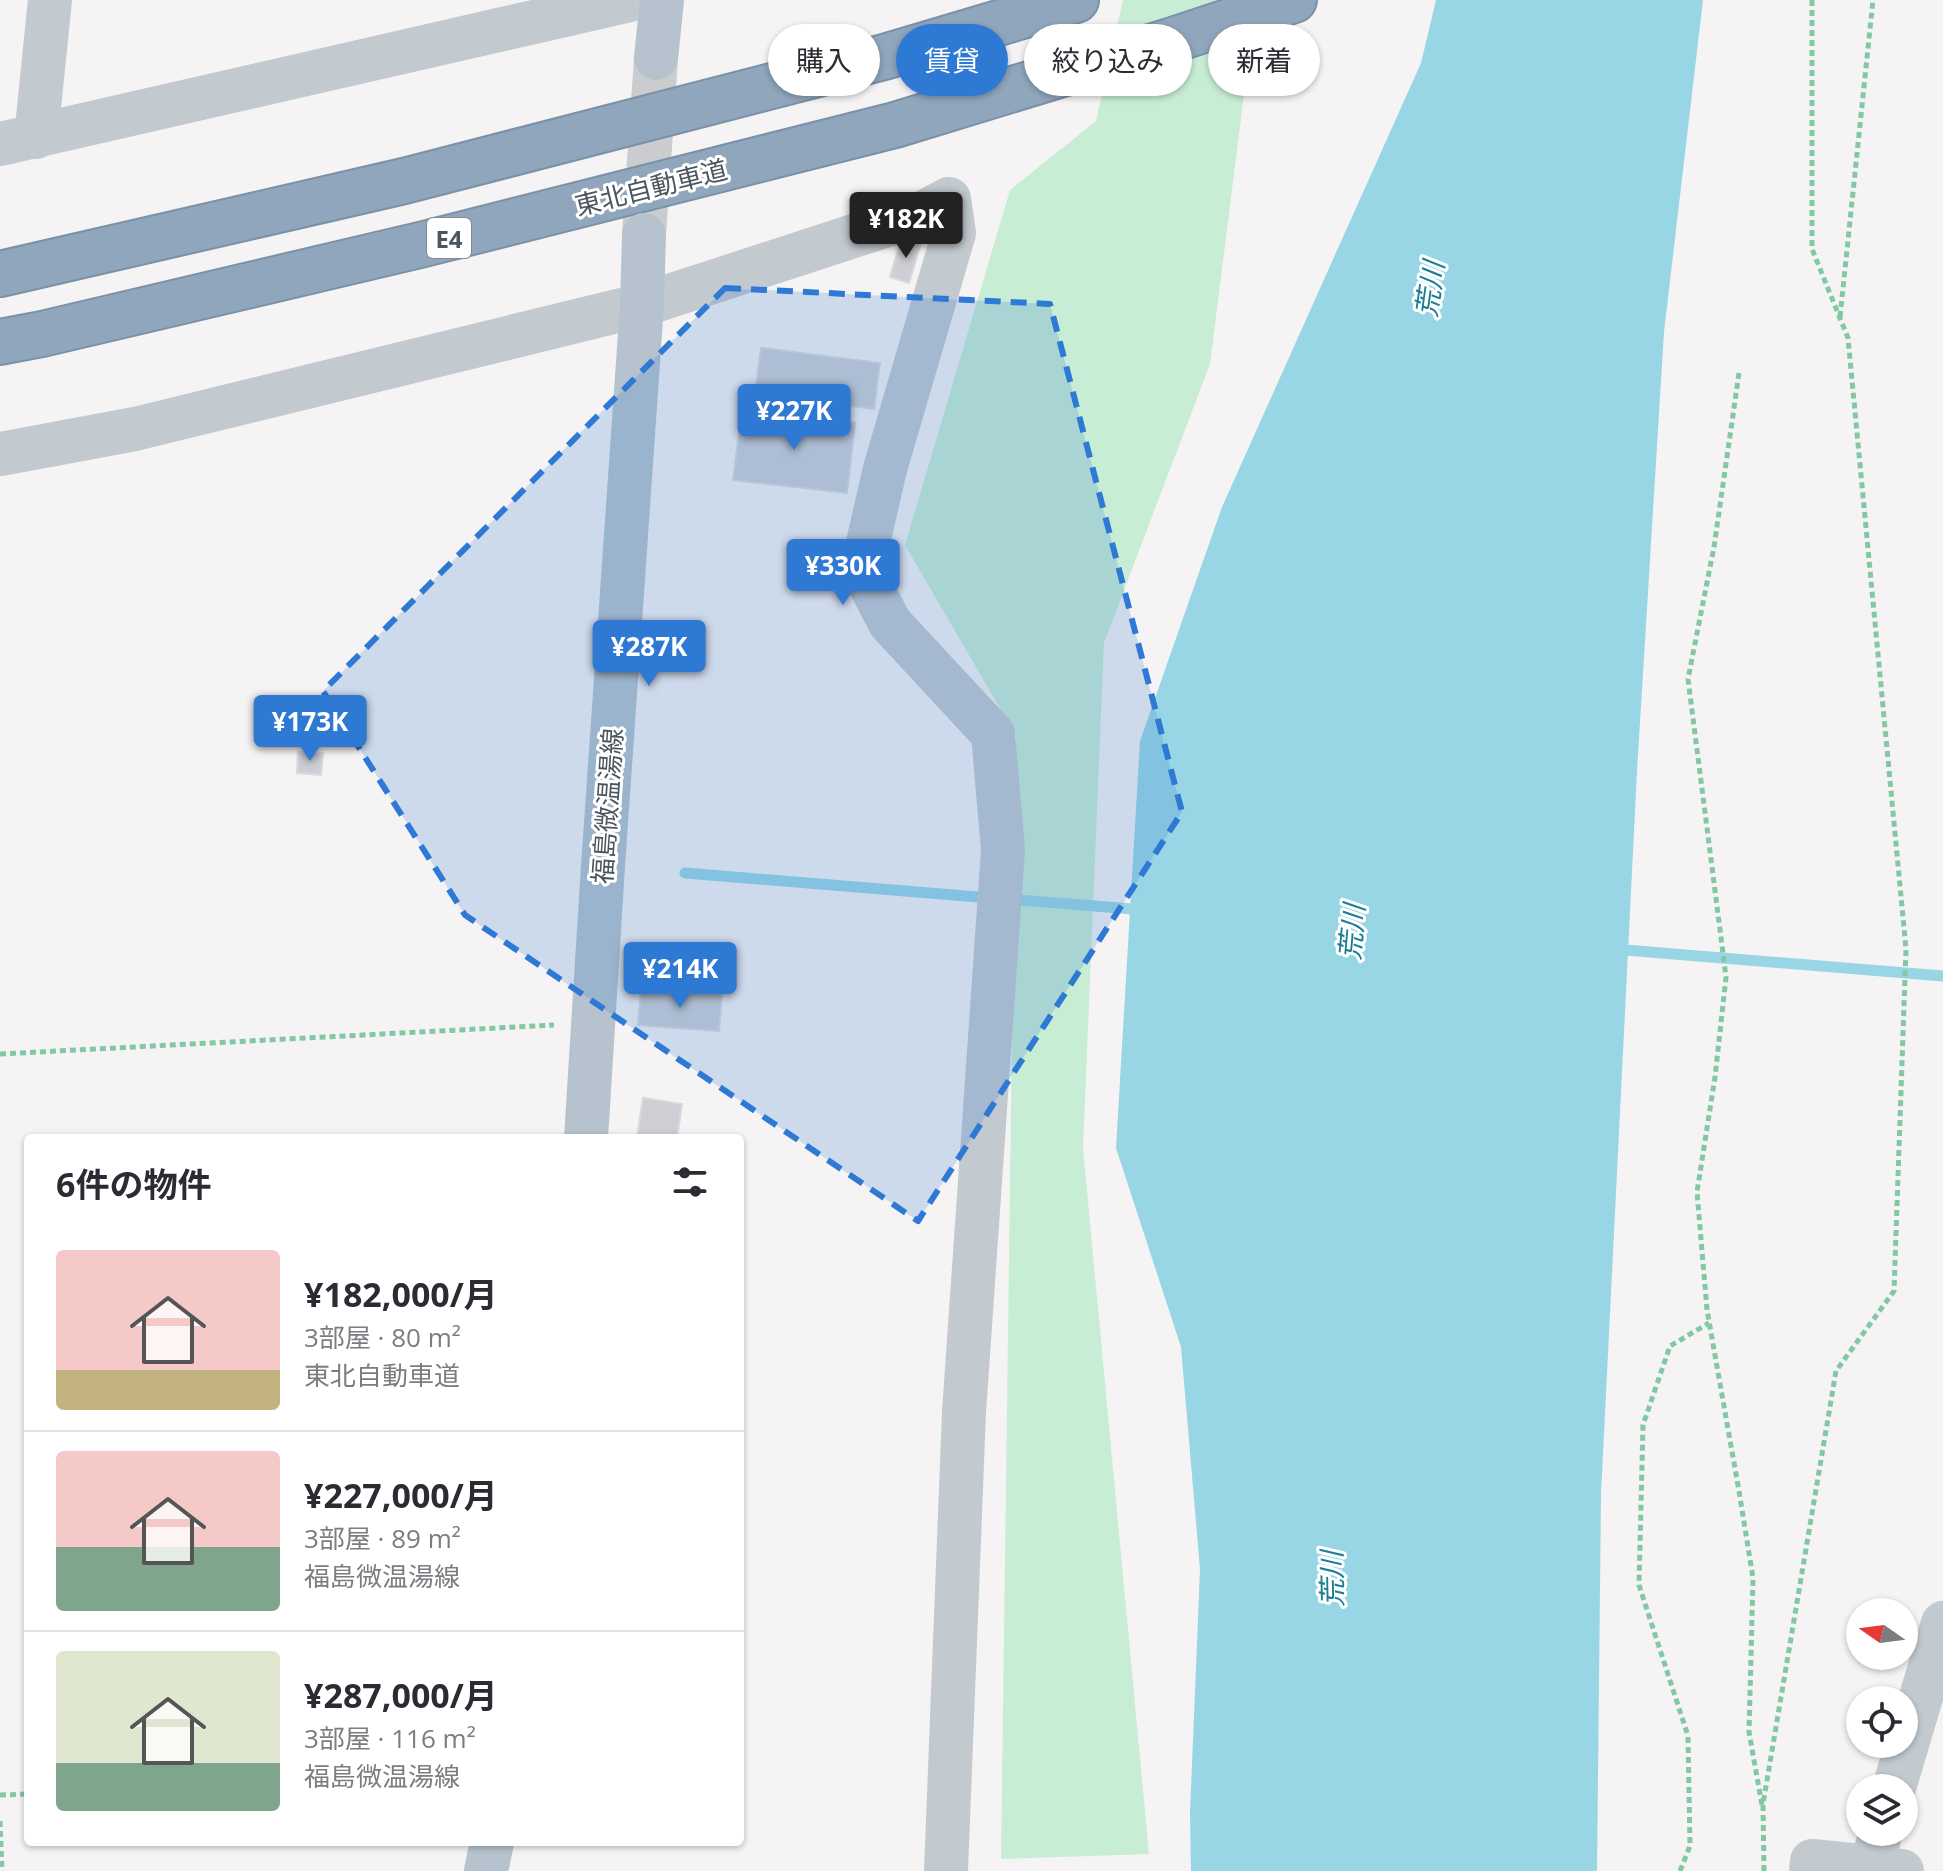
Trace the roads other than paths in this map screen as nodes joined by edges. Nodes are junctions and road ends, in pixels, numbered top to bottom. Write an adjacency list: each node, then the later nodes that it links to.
1 (50, 0): 7 (street)
2 (630, 0): 7 (street)
3 (662, 0): 6 (main road)
4 (1076, 0): 9 (highway)
5 (1294, 0): 11 (highway, 東北自動車道 / E4)
6 (656, 58)
7 (18, 141)
8 (644, 235): 10 (main road, 福島微温湯線)
9 (0, 274)
10 (642, 305): 12 (street); 13 (main road, 福島微温湯線); 19 (street)
11 (0, 342)
12 (0, 454)
13 (586, 1134)
14 (1943, 1623): 15 (street)
15 (1898, 1774)
16 (491, 1846): 18 (main road)
17 (1885, 1857): 20 (street)
18 (486, 1871)
19 (946, 1871)
20 (1811, 1871)

